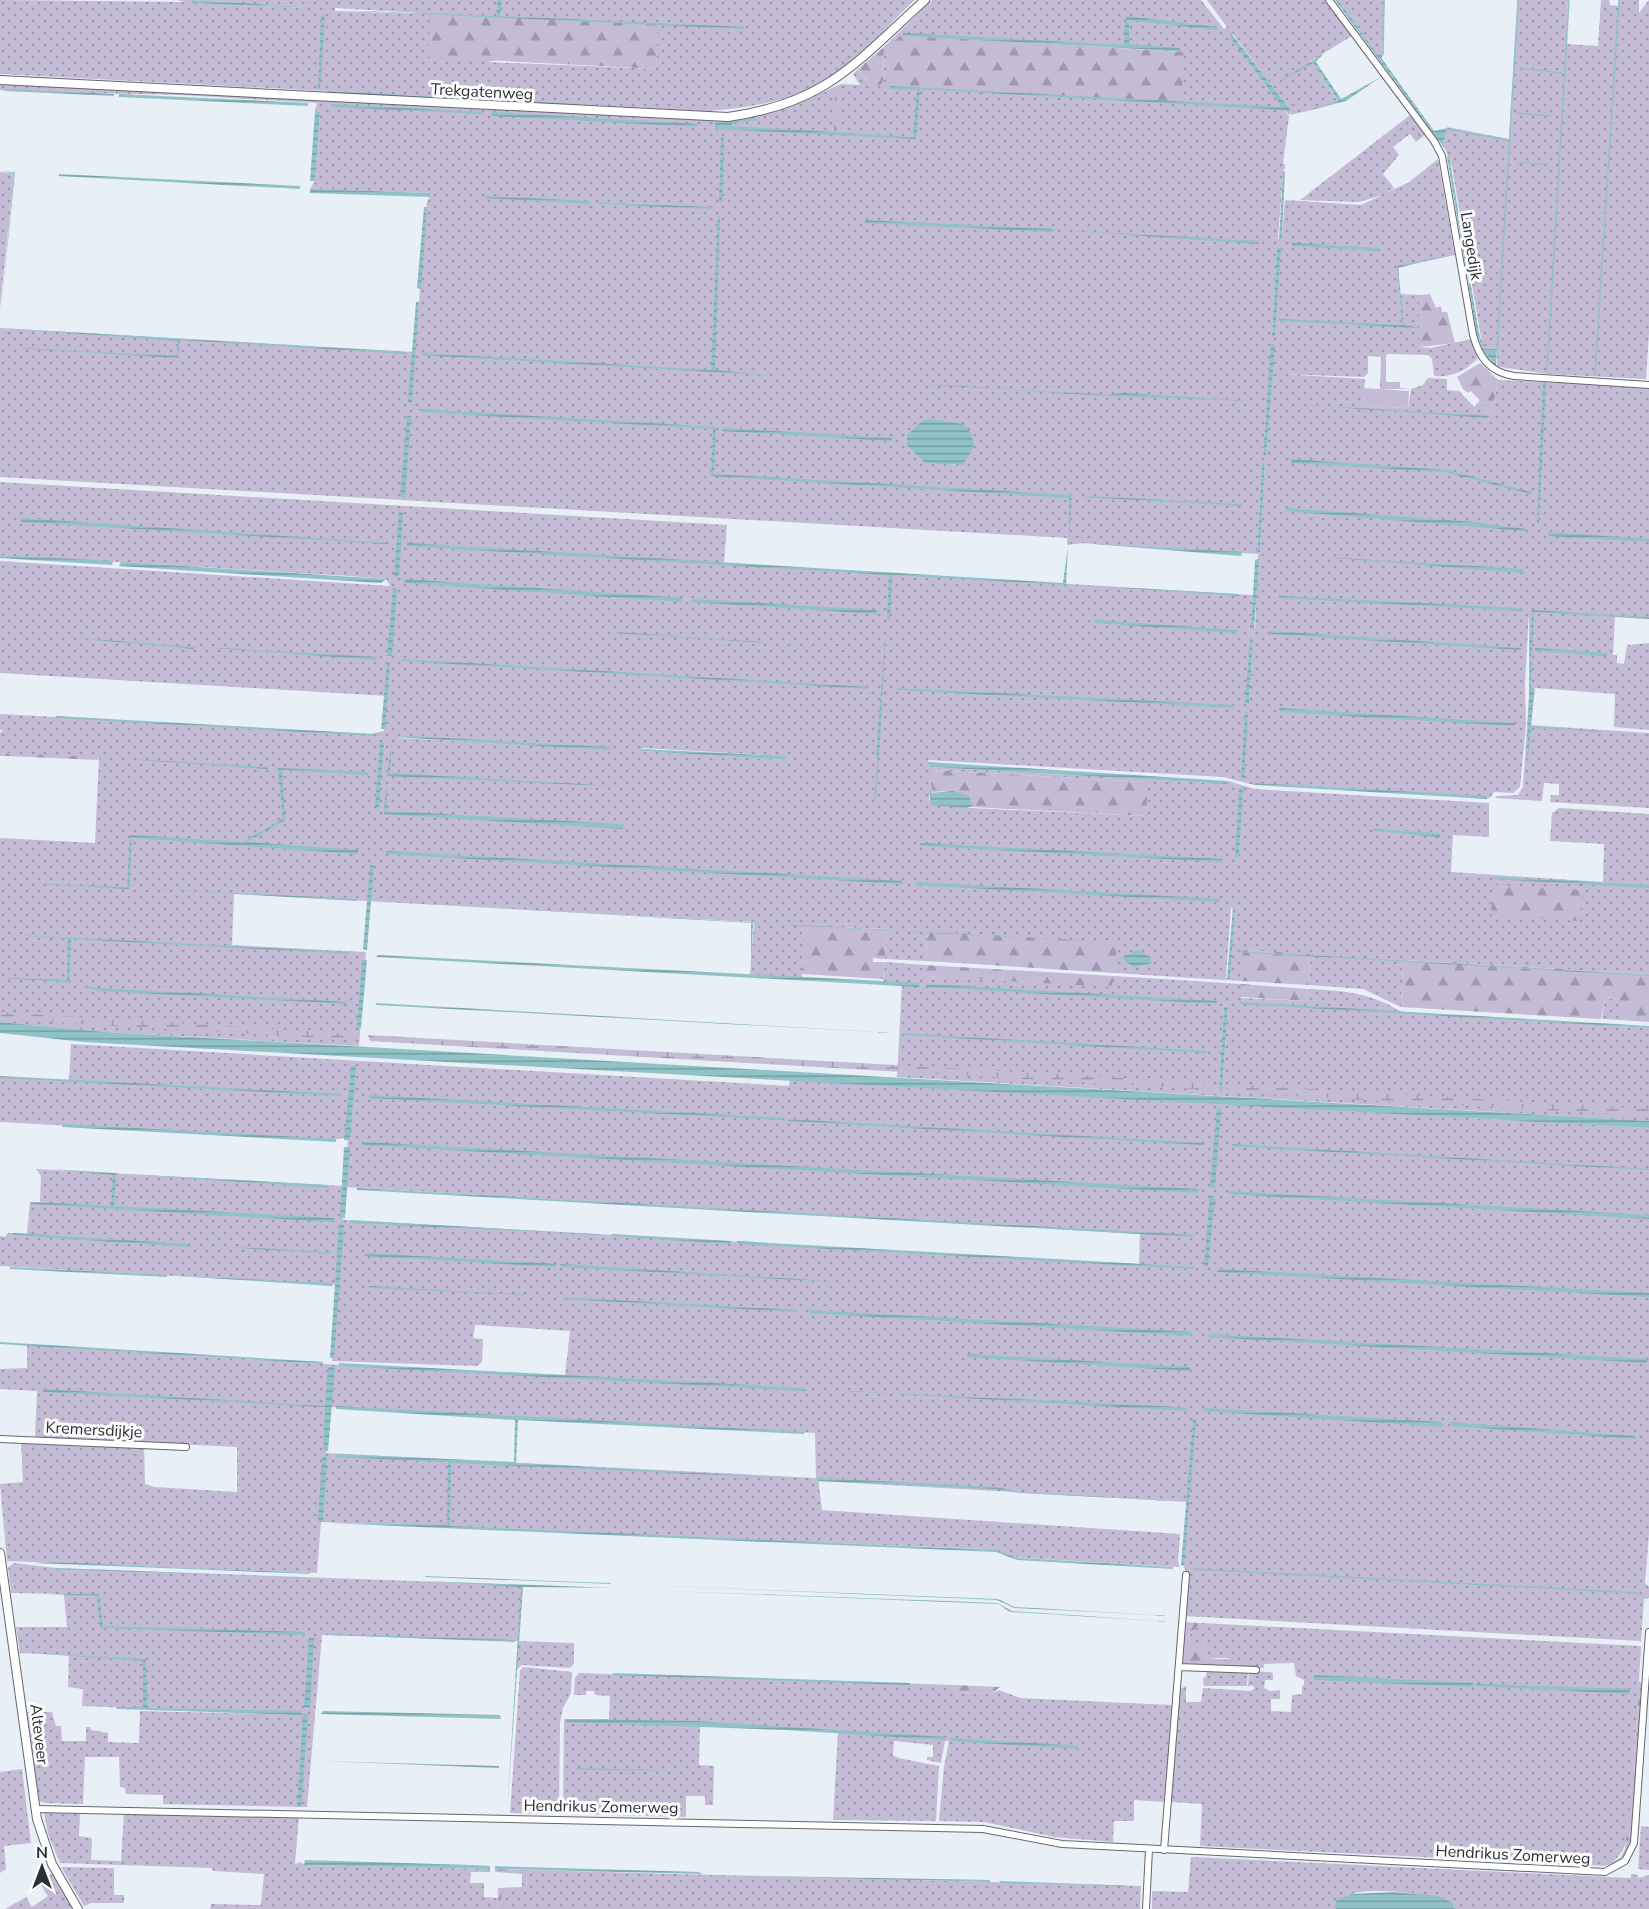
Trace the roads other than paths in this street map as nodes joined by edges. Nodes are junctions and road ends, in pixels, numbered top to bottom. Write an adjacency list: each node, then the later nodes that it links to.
1 (925, 0): 3 (street, Trekgatenweg)
2 (1329, 0): 4 (street, Langedijk)
3 (0, 80)
4 (1649, 385)
5 (0, 1439): 6 (street, Kremersdijkje)
6 (186, 1448)
7 (0, 1553): 12 (street, Alteveer)
8 (1186, 1575): 10 (street)
9 (1649, 1632): 14 (street, Hendrikus Zomerweg)
10 (1179, 1667): 11 (street); 14 (street)
11 (1256, 1670)
12 (36, 1809): 13 (street, Hendrikus Zomerweg); 15 (street, Alteveer)
13 (1149, 1849): 14 (street, Hendrikus Zomerweg); 16 (street)
14 (1164, 1850)
15 (78, 1909)
16 (1146, 1909)

